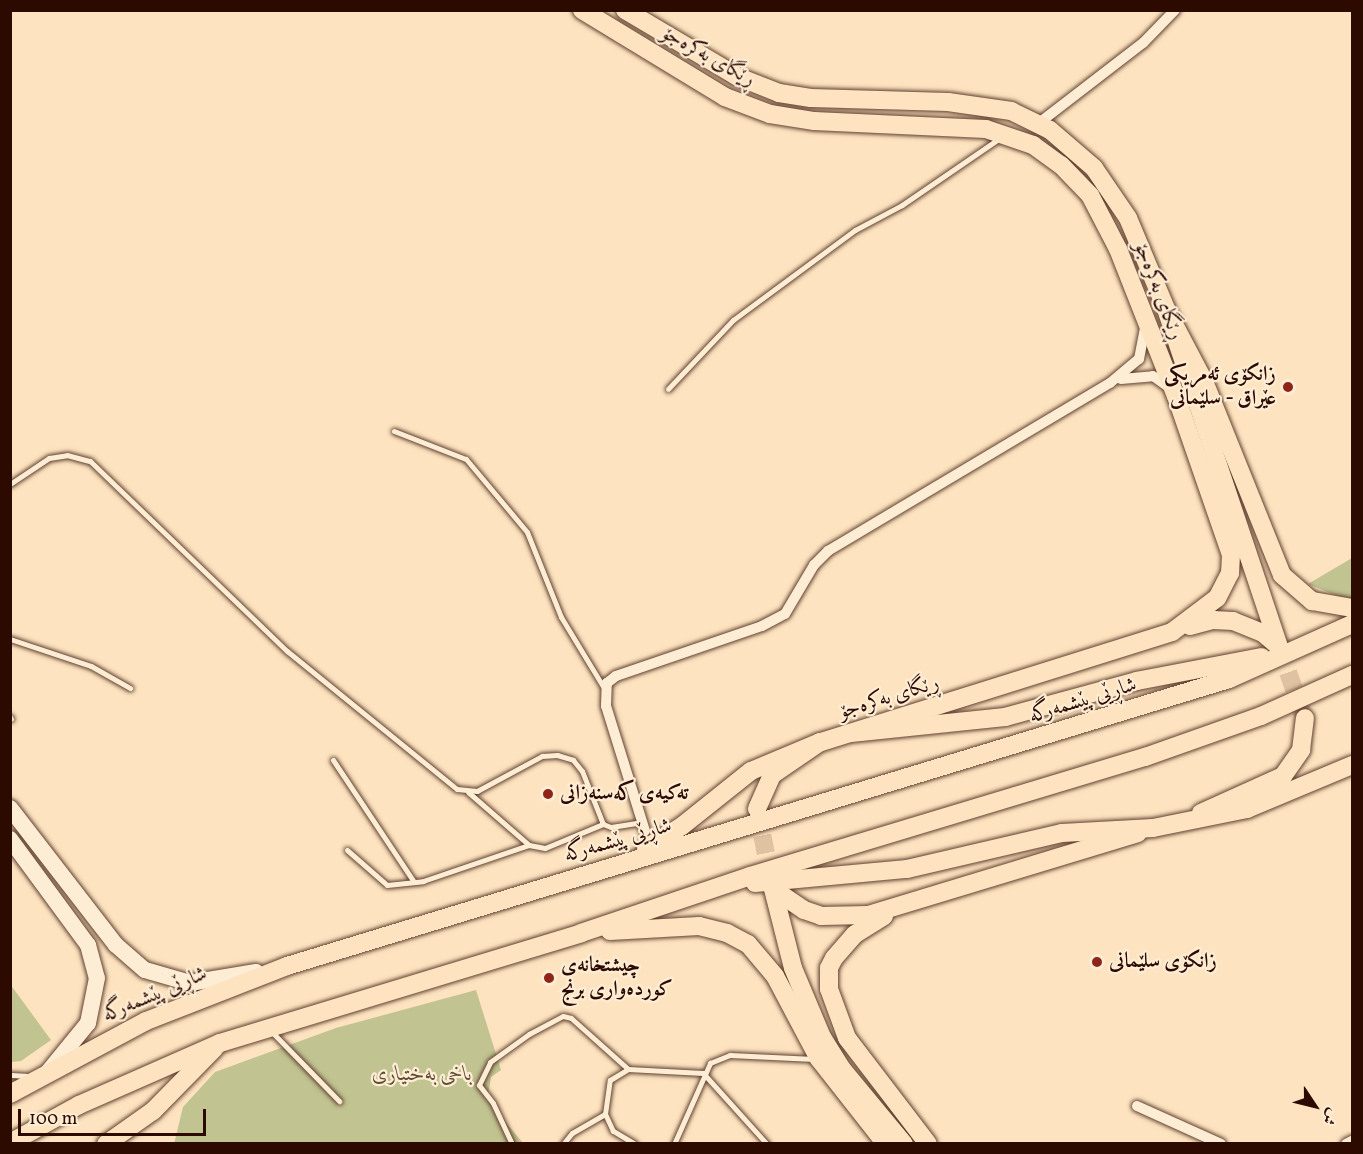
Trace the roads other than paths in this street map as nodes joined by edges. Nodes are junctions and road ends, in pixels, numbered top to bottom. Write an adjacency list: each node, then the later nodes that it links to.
1 (582, 10): 5 (main road, ڕێگای بەکرەجۆ)
2 (625, 10): 4 (main road, ڕێگای بەکرەجۆ)
3 (1175, 10): 4 (street)
4 (1039, 123): 5 (main road); 6 (main road, ڕێگای بەکرەجۆ)
5 (1012, 137): 7 (main road, ڕێگای بەکرەجۆ); 9 (lane)
6 (1166, 309): 13 (main road); 15 (main road, ڕێگای بەکرەجۆ)
7 (1144, 321): 8 (street); 10 (main road, ڕێگای بەکرەجۆ)
8 (1110, 383): 10 (street); 19 (street)
9 (668, 389)
10 (1176, 396): 15 (main road, ڕێگای بەکرەجۆ)
11 (394, 431): 19 (lane)
12 (10, 484): 25 (lane)
13 (1353, 608)
14 (1347, 628): 21 (main road); 34 (main road, شاڕێی پێشمەرگە)
15 (1172, 632): 21 (main road, ڕێگای بەکرەجۆ)
16 (10, 639): 18 (lane)
17 (1353, 675): 36 (main road)
18 (130, 688)
19 (604, 688): 29 (street)
20 (1305, 718): 30 (main road)
21 (851, 733): 22 (main road, ڕێگای بەکرەجۆ)
22 (820, 742): 27 (main road); 34 (main road)
23 (333, 760): 35 (lane)
24 (1353, 765): 30 (main road)
25 (468, 792): 28 (lane); 32 (lane)
26 (10, 808): 37 (main road)
27 (757, 809)
28 (603, 824): 29 (lane); 32 (lane)
29 (644, 827)
30 (1153, 828): 36 (main road); 38 (main road)
31 (10, 839): 39 (main road)
32 (529, 845): 35 (lane)
33 (347, 850): 35 (lane)
34 (616, 864): 41 (main road, شاڕێی پێشمەرگە)
35 (414, 882)
36 (722, 886): 40 (main road)
37 (85, 904): 39 (main road); 41 (main road)
38 (894, 910): 62 (main road); 63 (main road)
39 (68, 915): 48 (main road)
40 (581, 933): 42 (main road); 44 (main road)
41 (287, 966): 48 (main road, شاڕێی پێشمەرگە)
42 (268, 1028): 43 (main road); 50 (lane)
43 (220, 1043): 54 (main road); 55 (main road)
44 (819, 1059): 46 (lane); 61 (main road)
45 (628, 1069): 46 (lane); 52 (lane); 56 (lane)
46 (703, 1074): 59 (lane); 60 (lane)
47 (10, 1075): 48 (lane)
48 (45, 1075): 49 (main road, شاڕێی پێشمەرگە)
49 (10, 1094)
50 (339, 1101)
51 (1137, 1106): 64 (street)
52 (605, 1114): 57 (lane); 58 (lane)
53 (1353, 1141): 65 (street)
54 (10, 1143)
55 (109, 1143)
56 (512, 1143)
57 (563, 1143)
58 (634, 1143)
59 (675, 1143)
60 (767, 1143)
61 (886, 1143)
62 (904, 1143)
63 (927, 1143)
64 (1221, 1143)
65 (1346, 1143)

